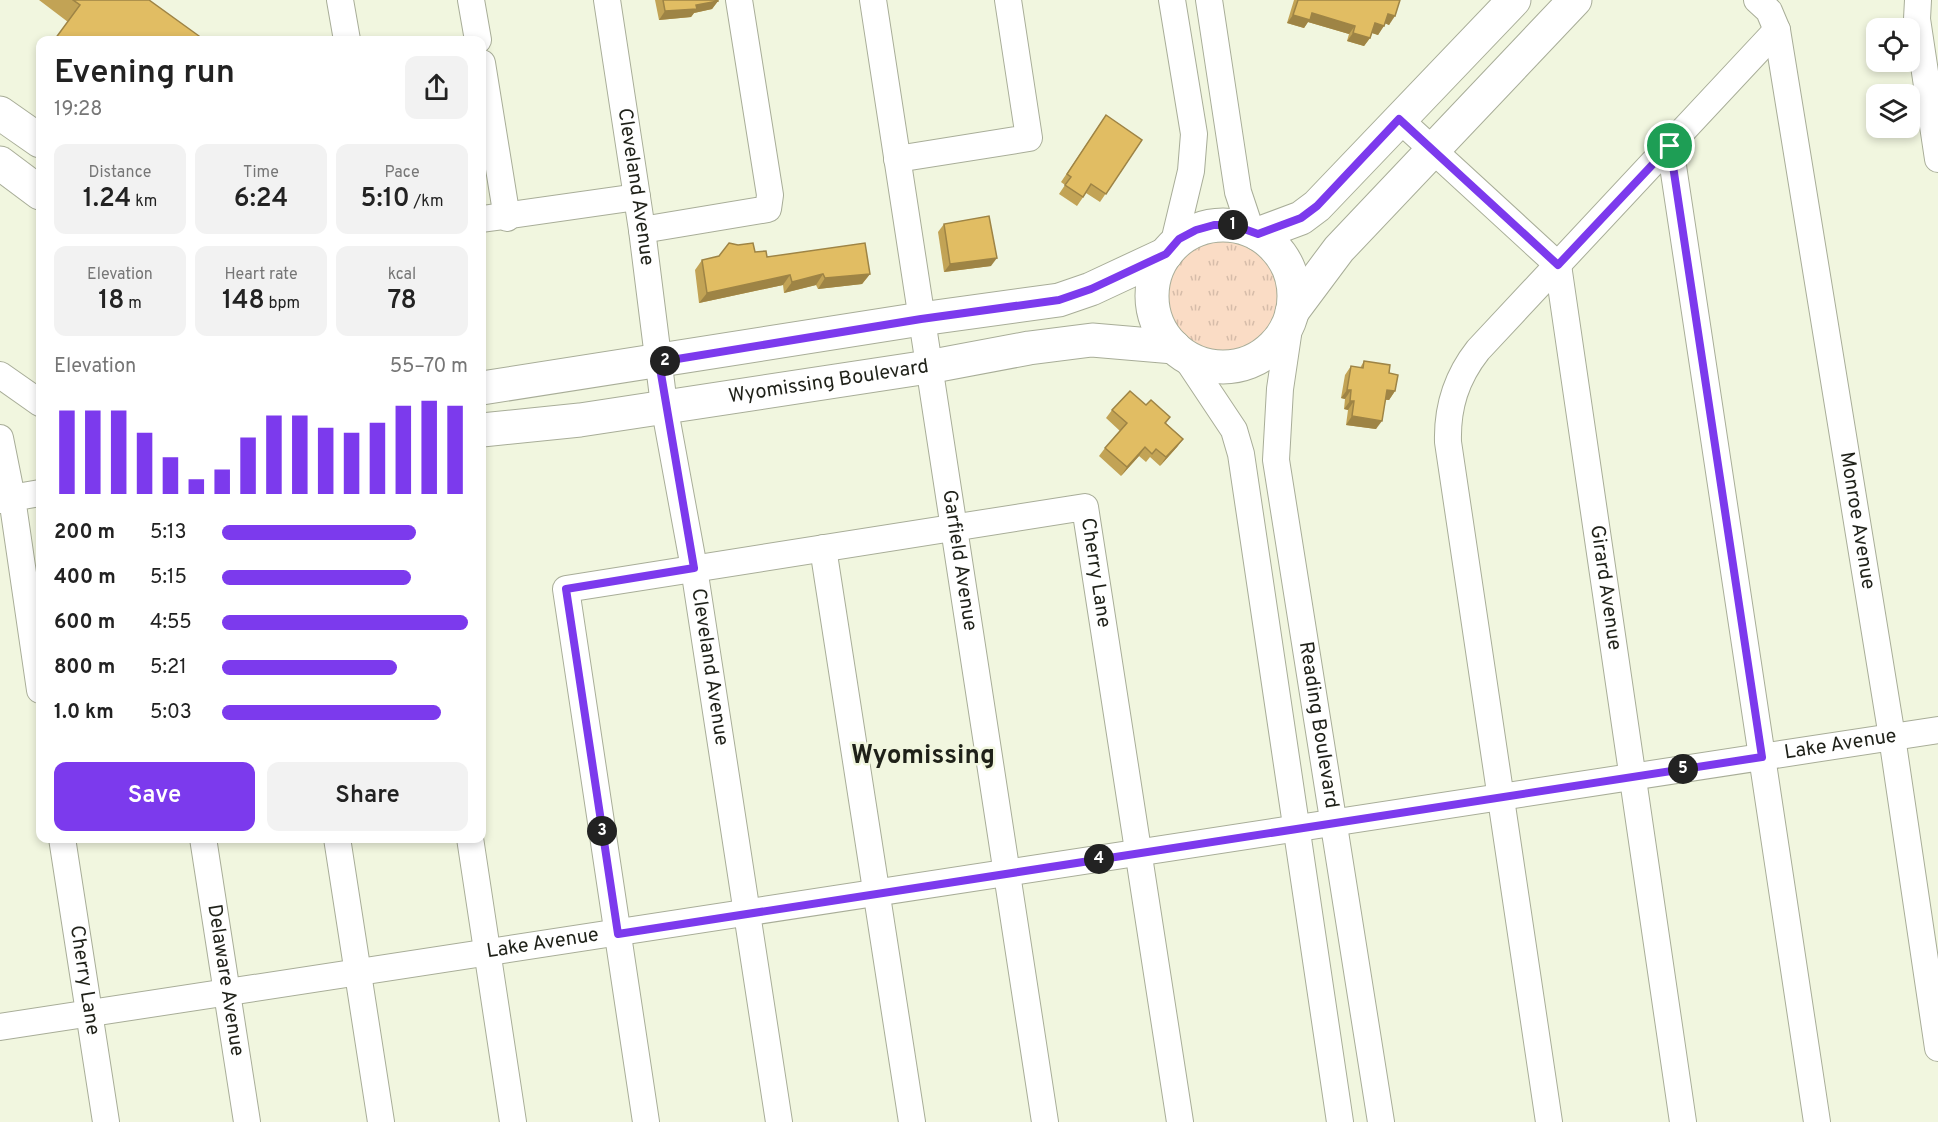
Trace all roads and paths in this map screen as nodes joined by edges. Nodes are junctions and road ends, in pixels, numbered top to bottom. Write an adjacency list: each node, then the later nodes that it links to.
1 (340, 0): 15 (street)
2 (471, 0): 16 (street)
3 (607, 0): 27 (street, Cleveland Avenue)
4 (739, 0): 30 (street)
5 (873, 0): 23 (street, Garfield Avenue)
6 (1008, 0): 23 (street)
7 (1172, 0): 32 (street)
8 (1209, 0): 31 (street)
9 (1514, 0): 19 (main road)
10 (1575, 0): 22 (main road)
11 (1757, 0): 14 (street, Monroe Avenue)
12 (1919, 0): 13 (street); 24 (street)
13 (1938, 8)
14 (1778, 30): 21 (street); 52 (street, Monroe Avenue)
15 (346, 36)
16 (477, 36)
17 (486, 88): 28 (street)
18 (0, 113): 20 (main road)
19 (1399, 119): 22 (street); 31 (main road)
20 (36, 138)
21 (1670, 146): 33 (street); 53 (street)
22 (1433, 152): 33 (street); 34 (main road)
23 (897, 159): 35 (street, Garfield Avenue)
24 (1938, 159)
25 (0, 163): 26 (main road)
26 (36, 190)
27 (637, 197): 28 (street); 30 (street, Cleveland Avenue)
28 (507, 218): 29 (street)
29 (486, 219)
30 (642, 230): 37 (street, Cleveland Avenue)
31 (1254, 232): 32 (main road); 34 (main road)
32 (1169, 250): 35 (main road); 36 (main road)
33 (1558, 265): 54 (street, Girard Avenue); 55 (street)
34 (1289, 318): 36 (main road); 56 (street, Reading Boulevard)
35 (921, 319): 37 (main road); 38 (street, Garfield Avenue)
36 (1179, 351): 38 (main road, Wyomissing Boulevard); 57 (street, Reading Boulevard)
37 (659, 362): 40 (main road); 42 (street, Cleveland Avenue)
38 (928, 367): 42 (main road, Wyomissing Boulevard); 47 (street, Garfield Avenue)
39 (0, 375): 41 (street)
40 (486, 387)
41 (36, 400)
42 (664, 405): 43 (main road, Wyomissing Boulevard); 49 (street, Cleveland Avenue)
43 (486, 430)
44 (0, 438): 46 (street)
45 (36, 494): 46 (street)
46 (6, 499): 50 (street)
47 (952, 528): 48 (street, Cherry Lane); 62 (street, Cherry Lane); 63 (street, Garfield Avenue)
48 (823, 548): 49 (street, Cherry Lane); 64 (street)
49 (694, 568): 65 (street, Cleveland Avenue); 66 (street, Cherry Lane)
50 (36, 668)
51 (1938, 730): 52 (street, Lake Avenue)
52 (1892, 737): 53 (street, Lake Avenue); 72 (street, Monroe Avenue)
53 (1762, 757): 54 (street, Lake Avenue); 86 (street)
54 (1632, 777): 55 (street, Lake Avenue); 85 (street, Girard Avenue)
55 (1499, 798): 56 (street, Lake Avenue); 84 (street)
56 (1335, 824): 57 (street, Lake Avenue); 83 (street, Reading Boulevard)
57 (1297, 830): 62 (street, Lake Avenue); 82 (street, Reading Boulevard)
58 (63, 843): 70 (street, Cherry Lane)
59 (204, 843): 69 (street, Delaware Avenue)
60 (338, 843): 68 (street)
61 (471, 843): 67 (street)
62 (1139, 853): 63 (street, Lake Avenue); 81 (street, Cherry Lane)
63 (1006, 873): 64 (street, Lake Avenue); 80 (street, Garfield Avenue)
64 (877, 894): 65 (street, Lake Avenue); 79 (street)
65 (747, 914): 66 (street, Lake Avenue); 78 (street, Cleveland Avenue)
66 (618, 934): 67 (street, Lake Avenue); 77 (street)
67 (487, 954): 68 (street, Lake Avenue); 76 (street)
68 (358, 974): 69 (street, Lake Avenue); 75 (street)
69 (227, 994): 70 (street, Lake Avenue); 74 (street, Delaware Avenue)
70 (88, 1012): 71 (street, Lake Avenue); 73 (street, Cherry Lane)
71 (0, 1027)
72 (1938, 1048)
73 (106, 1122)
74 (247, 1122)
75 (381, 1122)
76 (513, 1122)
77 (646, 1122)
78 (780, 1122)
79 (912, 1122)
80 (1045, 1122)
81 (1180, 1122)
82 (1340, 1122)
83 (1381, 1122)
84 (1549, 1122)
85 (1683, 1122)
86 (1817, 1122)

